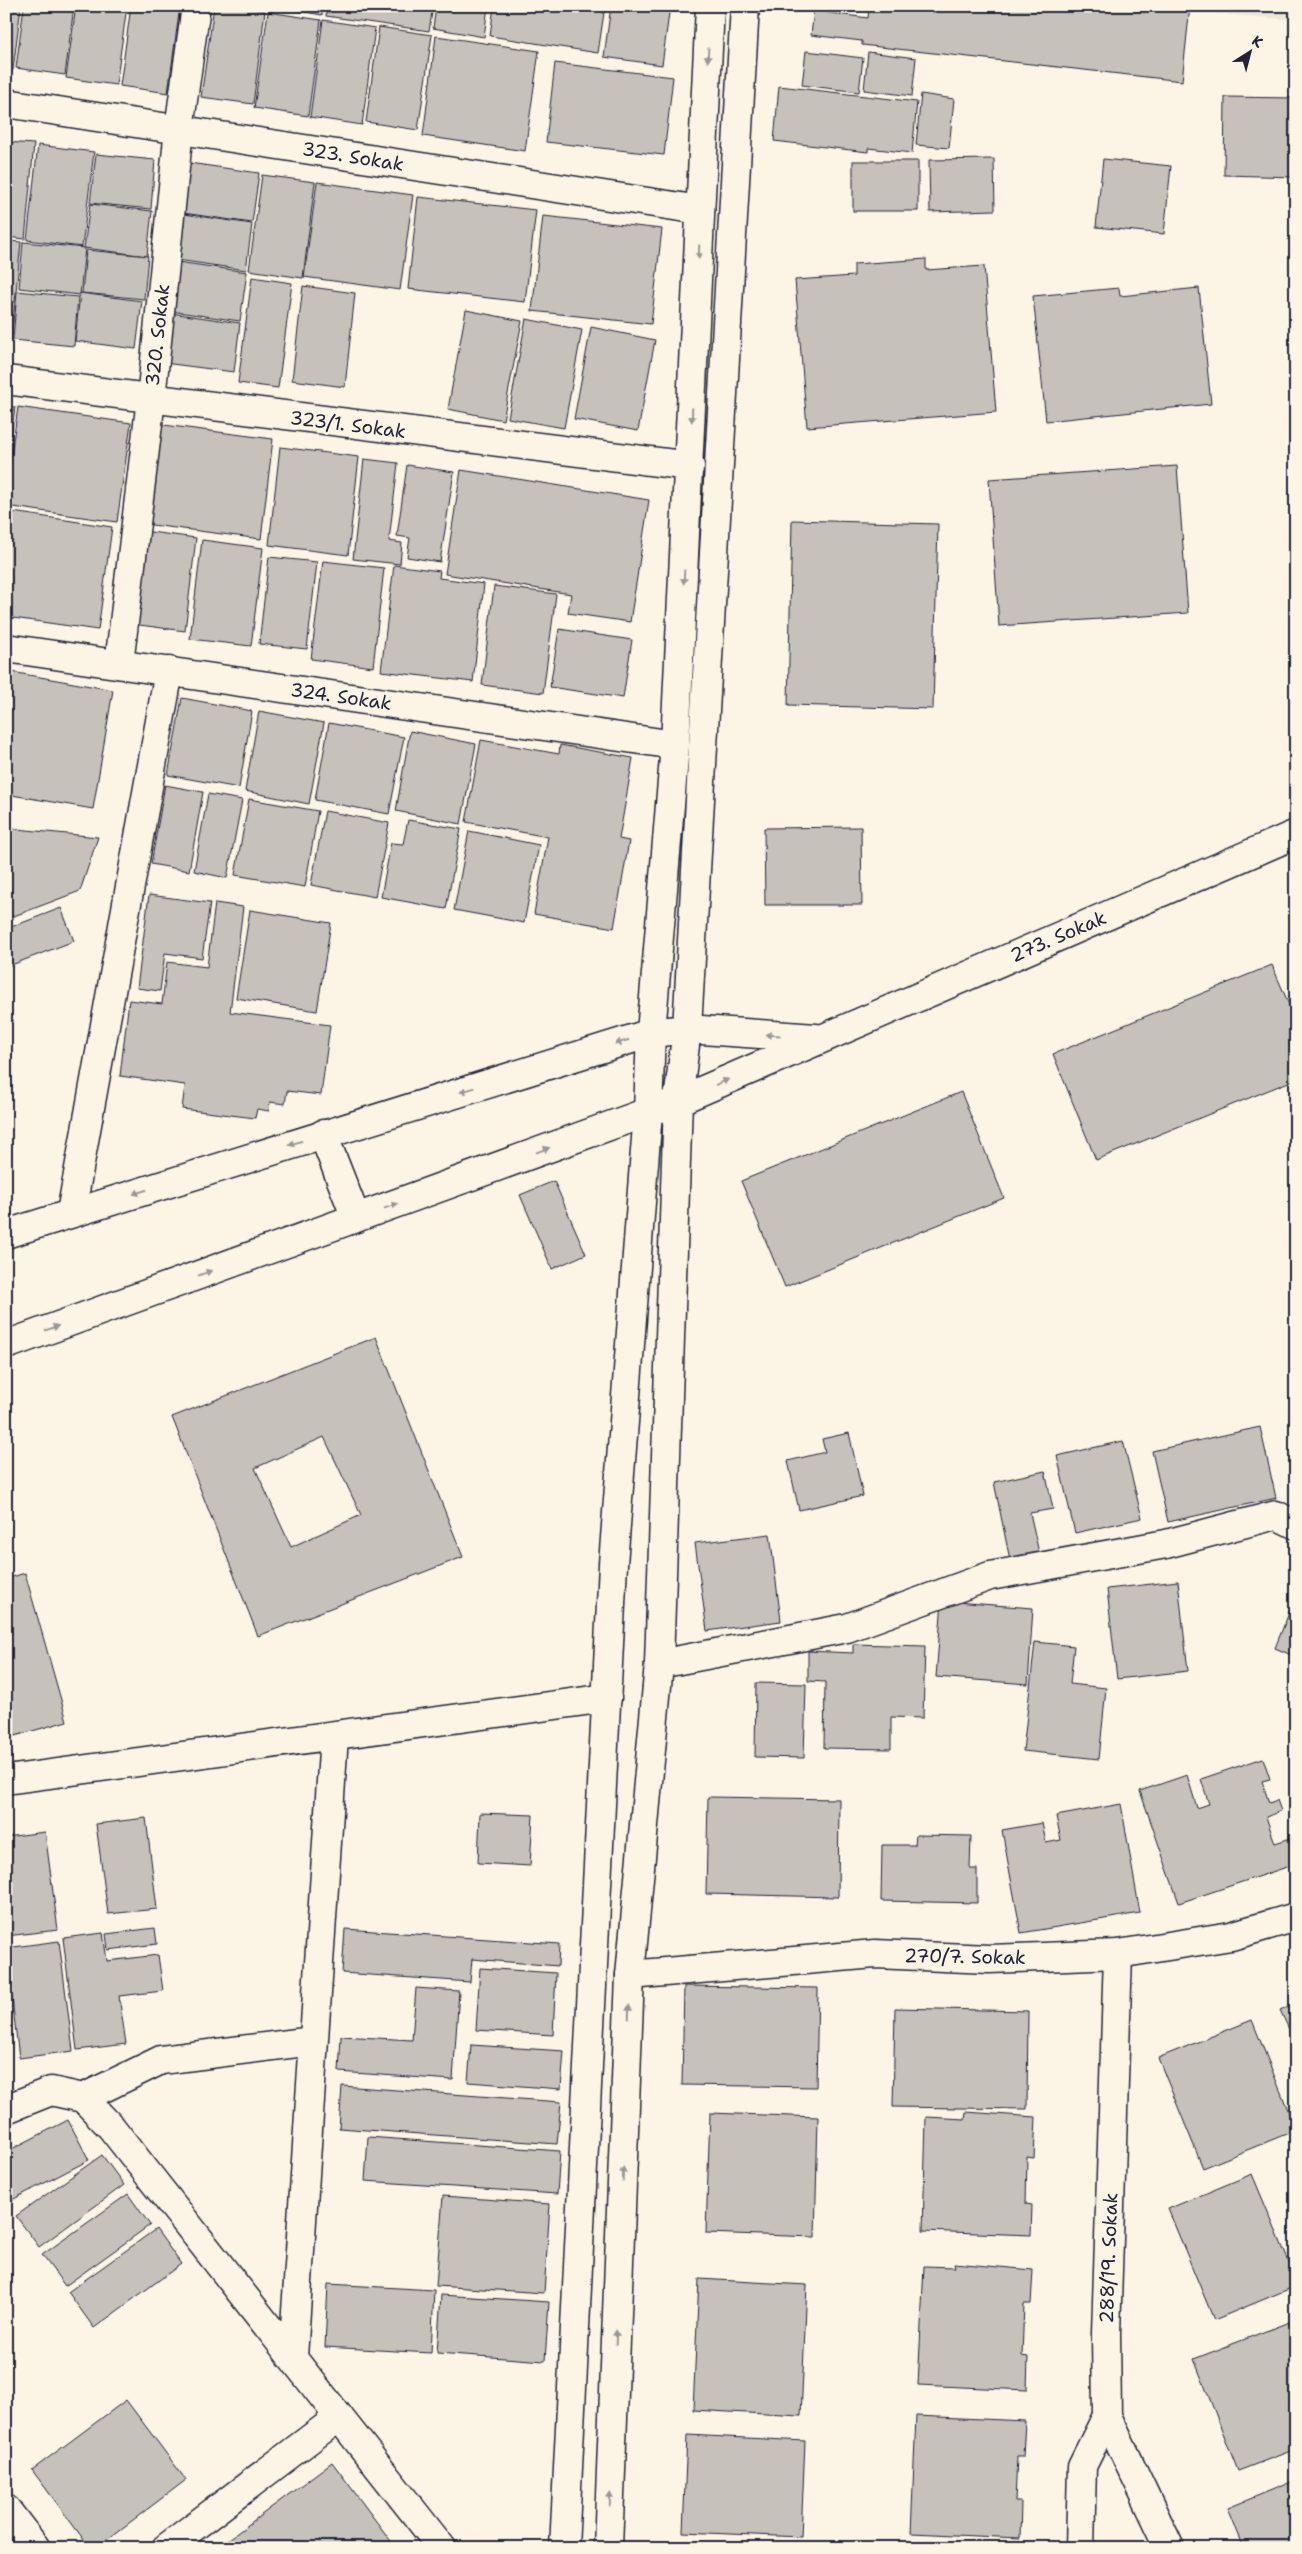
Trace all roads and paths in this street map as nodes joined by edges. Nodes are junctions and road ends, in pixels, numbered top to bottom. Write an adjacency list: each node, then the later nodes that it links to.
1 (196, 6): 5 (street, 320. Sokak)
2 (710, 6): 6 (street, one-way to 6)
3 (745, 6): 15 (street)
4 (6, 103): 5 (street, 323. Sokak)
5 (179, 129): 6 (street, 323. Sokak); 8 (street, 320. Sokak)
6 (700, 210): 9 (street, one-way to 9)
7 (6, 380): 8 (street, 323/1. Sokak)
8 (151, 399): 9 (street, 323/1. Sokak); 11 (street, 320. Sokak)
9 (690, 466): 13 (street, one-way to 13)
10 (6, 648): 11 (street, 324. Sokak)
11 (119, 664): 12 (street, 324. Sokak)
12 (169, 671): 13 (street, 324. Sokak); 21 (street)
13 (675, 745): 16 (street)
14 (1296, 834): 17 (street, 273. Sokak)
15 (687, 1029): 16 (street, 273. Sokak); 17 (street, 273. Sokak, one-way to 15); 18 (street)
16 (651, 1033): 19 (street); 20 (street, 273. Sokak, one-way to 20)
17 (821, 1038): 18 (street, 273. Sokak, one-way to 17)
18 (678, 1101): 19 (street, 273. Sokak); 26 (street)
19 (648, 1112): 22 (street, 273. Sokak, one-way to 19); 27 (street)
20 (323, 1134): 21 (street, 273. Sokak, one-way to 21); 22 (street)
21 (71, 1213): 23 (street, 273. Sokak)
22 (356, 1218): 24 (street, 273. Sokak, one-way to 22)
23 (6, 1234)
24 (6, 1344)
25 (1296, 1525): 26 (street)
26 (660, 1664): 32 (street)
27 (607, 1698): 28 (street); 43 (street)
28 (334, 1736): 29 (street); 33 (street)
29 (6, 1780)
30 (1296, 1917): 31 (street, 270/7. Sokak)
31 (1118, 1954): 32 (street, 270/7. Sokak); 37 (street, 288/19. Sokak)
32 (630, 1976): 44 (street, one-way to 32)
33 (313, 2041): 34 (street); 36 (street)
34 (83, 2098): 35 (street); 36 (street)
35 (6, 2109)
36 (293, 2357): 38 (street)
37 (1107, 2416): 45 (street); 46 (street, 288/19. Sokak)
38 (339, 2417): 41 (street); 42 (street)
39 (6, 2509): 40 (street)
40 (36, 2548)
41 (166, 2548)
42 (442, 2548)
43 (564, 2548)
44 (608, 2548)
45 (1080, 2548)
46 (1170, 2548)

